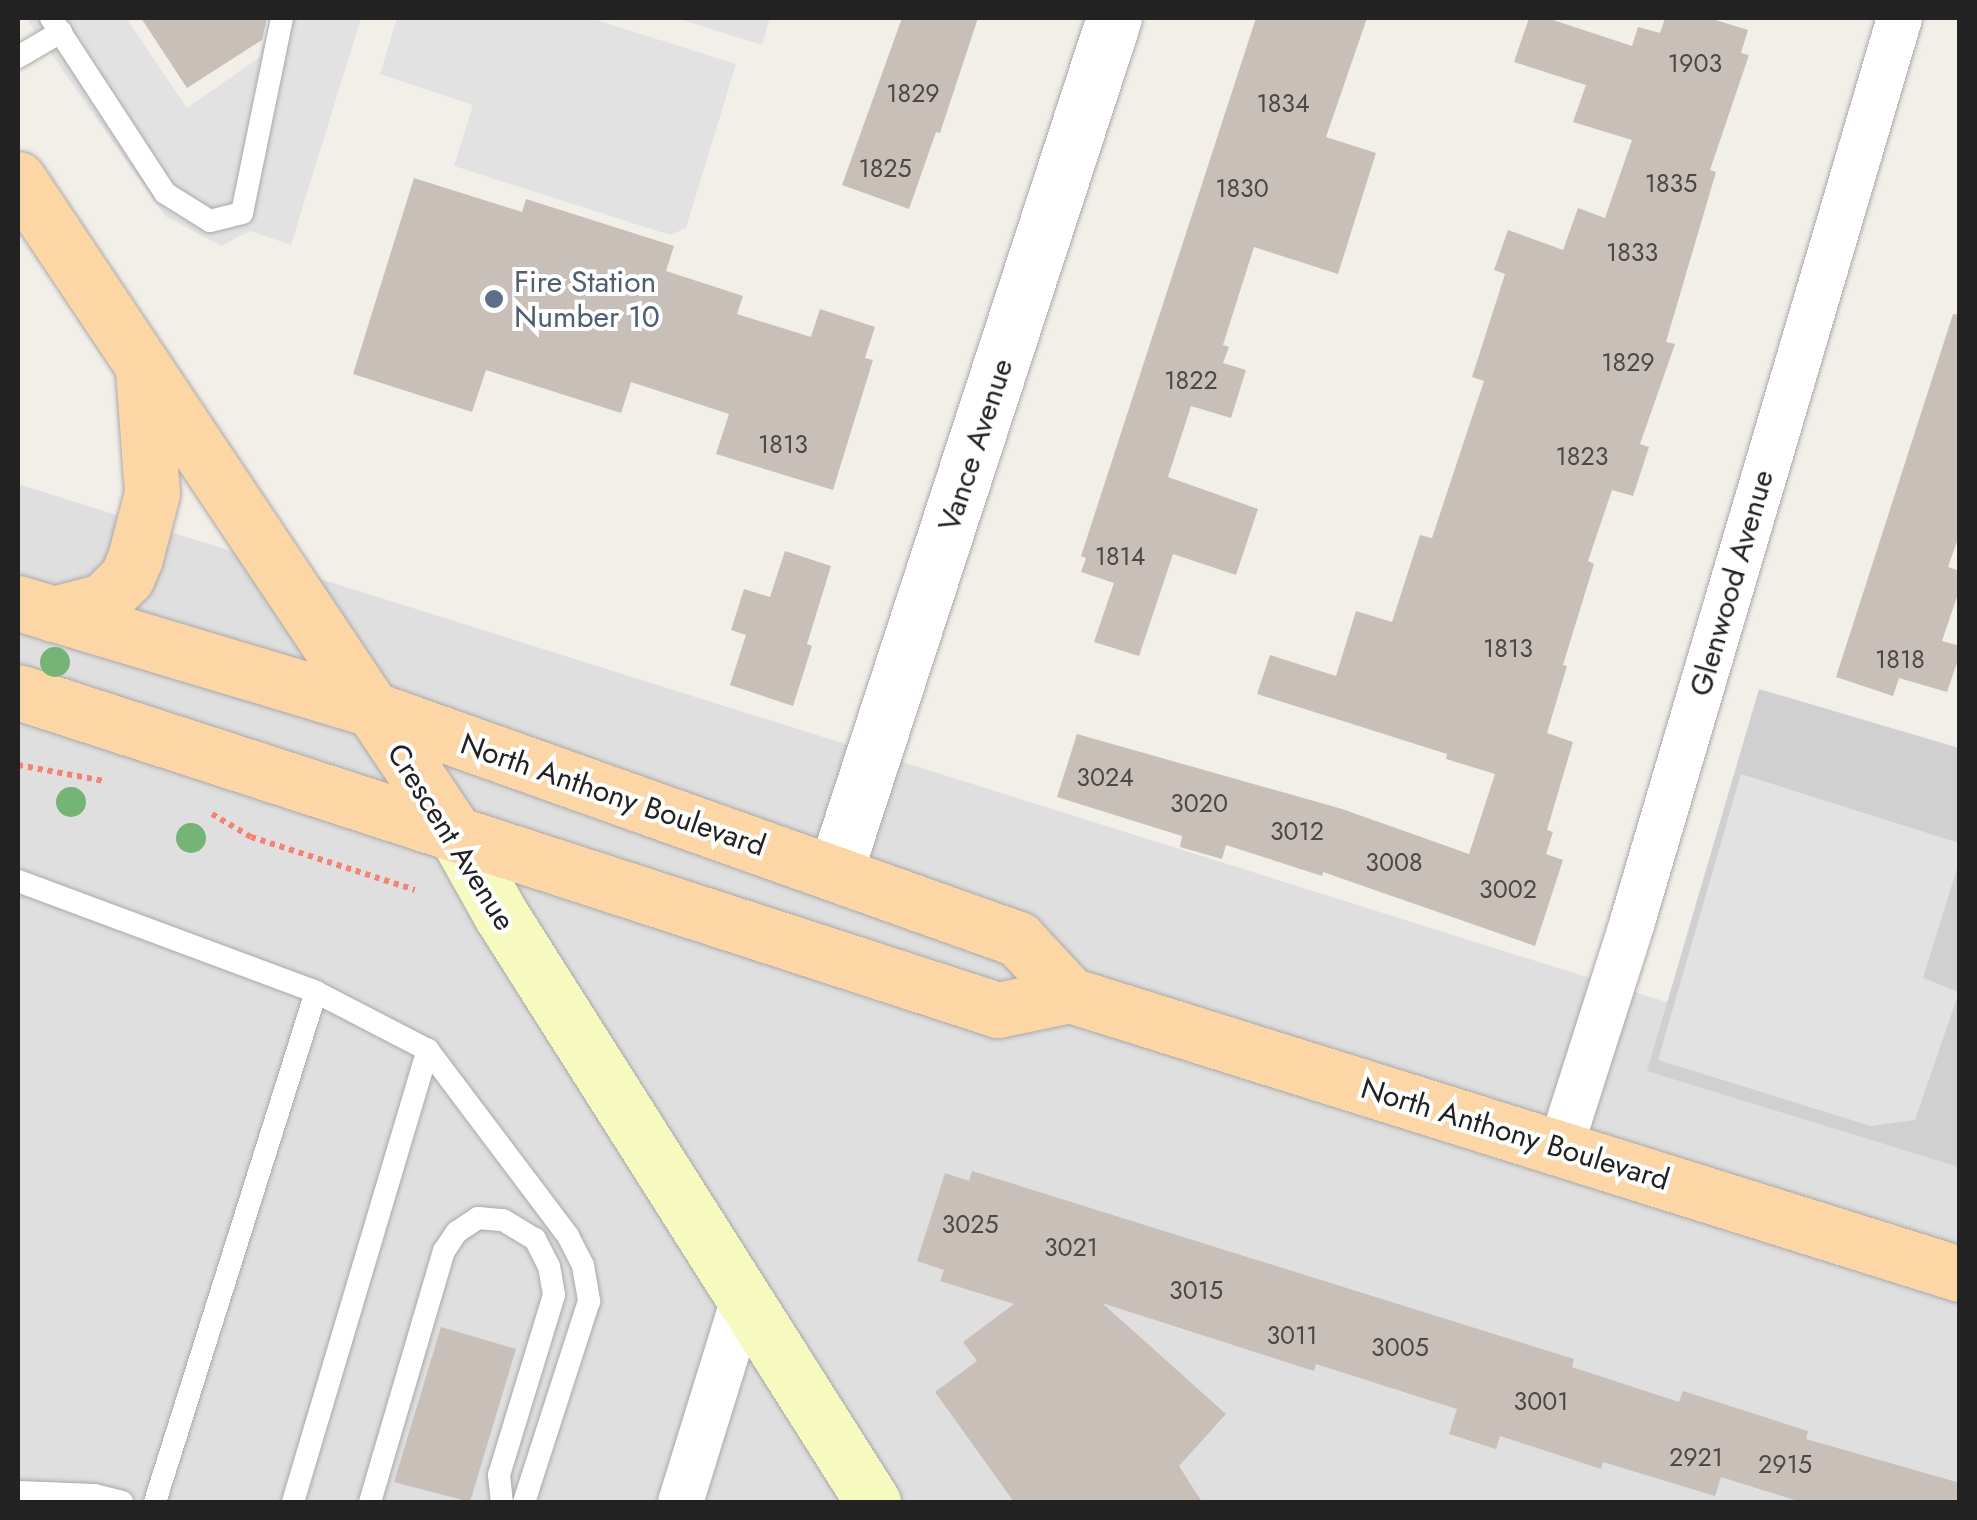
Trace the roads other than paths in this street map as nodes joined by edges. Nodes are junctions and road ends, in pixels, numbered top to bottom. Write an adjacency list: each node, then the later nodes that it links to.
1 (282, 18): 4 (lane)
2 (1114, 18): 12 (street, Vance Avenue)
3 (1899, 18): 17 (street, Glenwood Avenue)
4 (56, 25): 5 (lane)
5 (18, 57)
6 (18, 179): 7 (main road, Crescent Avenue)
7 (142, 368): 8 (main road); 10 (main road, Crescent Avenue)
8 (35, 608): 10 (main road, North Anthony Boulevard)
9 (18, 692): 11 (main road, North Anthony Boulevard)
10 (369, 708): 11 (main road, Crescent Avenue); 12 (main road, North Anthony Boulevard)
11 (455, 833): 15 (main road, North Anthony Boulevard); 19 (main road, Crescent Avenue)
12 (836, 872): 15 (main road, North Anthony Boulevard)
13 (18, 881): 14 (lane)
14 (316, 992): 16 (lane); 22 (lane)
15 (1070, 996): 17 (main road, North Anthony Boulevard)
16 (428, 1050): 23 (lane); 26 (lane)
17 (1560, 1148): 18 (main road, North Anthony Boulevard)
18 (1960, 1274)
19 (743, 1299): 27 (street); 28 (main road, Crescent Avenue)
20 (18, 1492): 21 (lane)
21 (122, 1502)
22 (155, 1502)
23 (293, 1502)
24 (370, 1502): 25 (lane)
25 (502, 1502)
26 (524, 1502)
27 (680, 1502)
28 (874, 1502)

